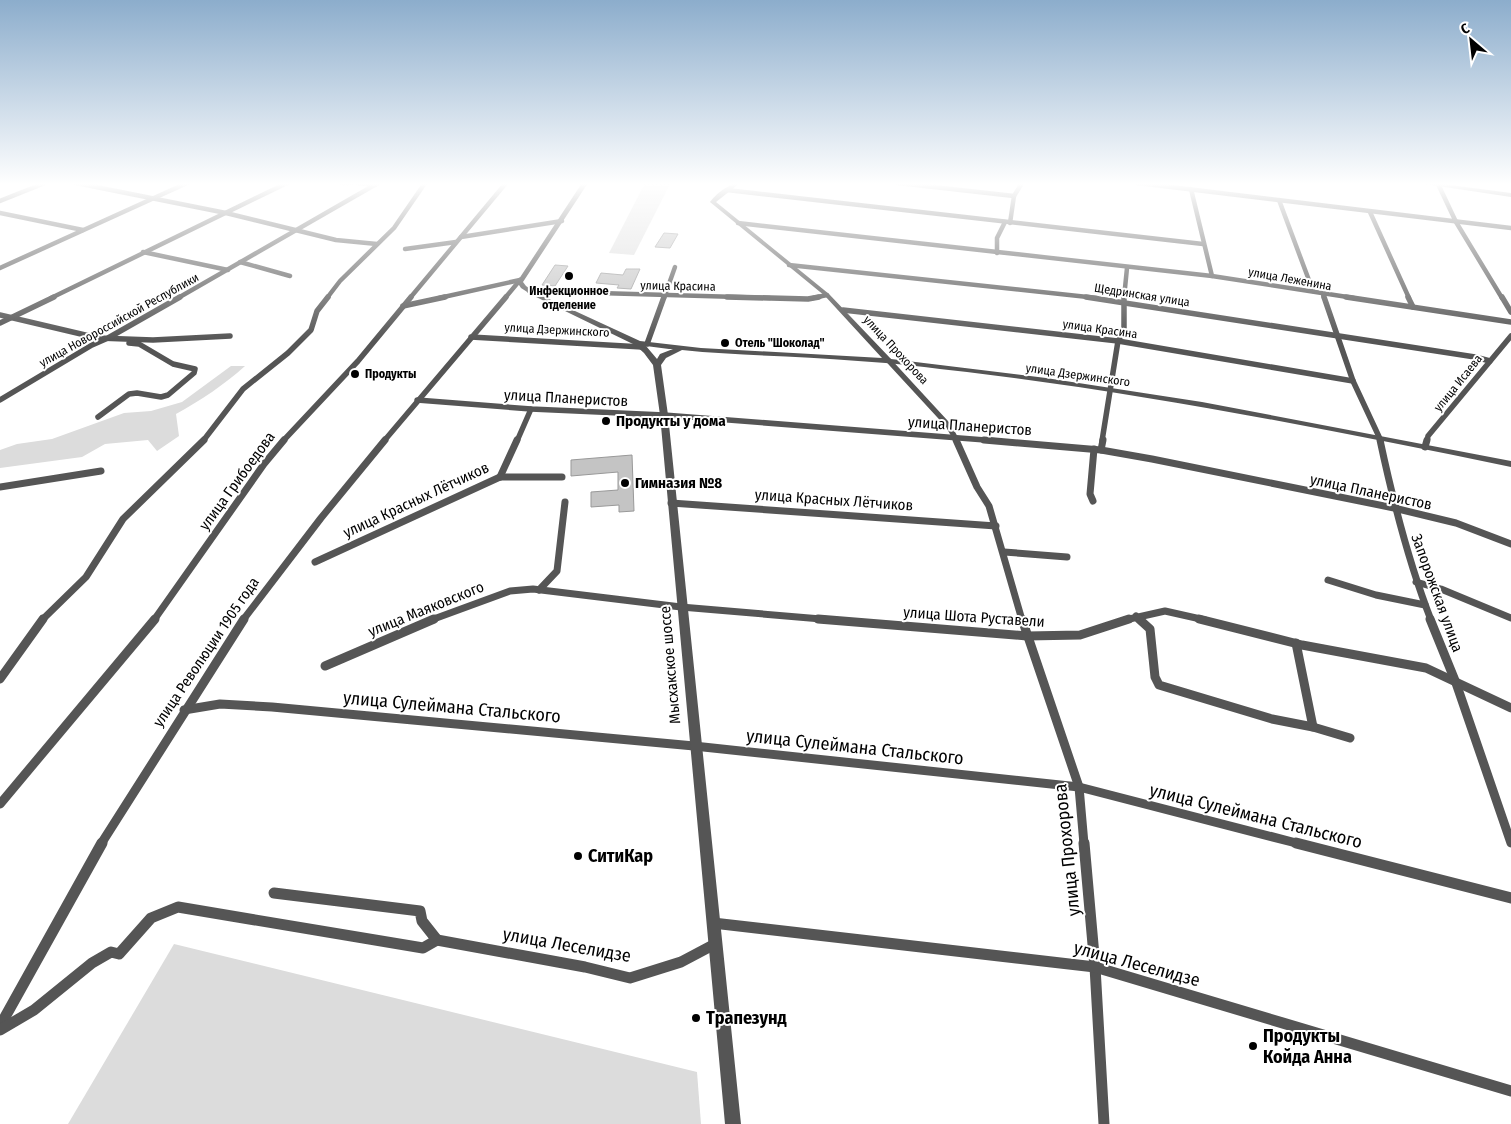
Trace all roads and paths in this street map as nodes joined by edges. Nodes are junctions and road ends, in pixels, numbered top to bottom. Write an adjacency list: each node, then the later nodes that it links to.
1 (71, 235): 26 (street)
2 (179, 235): 21 (street)
3 (286, 235): 23 (street, улица Новороссийской Республики)
4 (319, 235): 18 (street)
5 (386, 235): 18 (street)
6 (463, 235): 17 (street, улица Грибоедова)
7 (484, 235): 17 (street)
8 (552, 235): 31 (street, улица Революции 1905 года)
9 (754, 235): 24 (street, улица Прохорова)
10 (850, 235): 22 (street, улица Леженина)
11 (999, 235): 22 (street)
12 (1126, 235): 19 (street)
13 (1200, 235): 19 (street)
14 (1292, 235): 35 (street)
15 (1381, 235): 41 (street)
16 (1464, 235): 43 (street)
17 (459, 240): 20 (street); 40 (street, улица Грибоедова)
18 (377, 244): 96 (street)
19 (1202, 244): 30 (street)
20 (405, 249)
21 (143, 252): 28 (street); 45 (street)
22 (997, 253): 27 (street, улица Леженина)
23 (240, 262): 28 (street, улица Новороссийской Республики); 29 (street)
24 (789, 266): 37 (street, улица Прохорова); 39 (street, Щедринская улица)
25 (675, 267): 38 (street)
26 (0, 268)
27 (1127, 268): 30 (street, улица Леженина); 39 (street)
28 (228, 270): 52 (street, улица Новороссийской Республики)
29 (290, 276)
30 (1212, 276): 35 (street, улица Леженина)
31 (520, 281): 32 (street); 33 (street, улица Революции 1905 года); 34 (street)
32 (503, 284): 33 (street); 40 (street)
33 (512, 290): 51 (street, улица Революции 1905 года)
34 (529, 291): 38 (street, улица Красина); 54 (street)
35 (1313, 291): 36 (street, улица Леженина)
36 (1323, 294): 41 (street, улица Леженина); 49 (street, Запорожская улица)
37 (826, 295): 38 (street, улица Красина); 42 (street, улица Прохорова)
38 (664, 296): 54 (street)
39 (1124, 302): 49 (street, Щедринская улица); 53 (street)
40 (403, 306): 104 (street, улица Грибоедова)
41 (1413, 307): 46 (street, улица Леженина)
42 (843, 310): 53 (street, улица Красина); 55 (street, улица Прохорова)
43 (1511, 312)
44 (0, 315): 45 (street)
45 (10, 318): 47 (street); 52 (street)
46 (1511, 322)
47 (0, 323)
48 (230, 336): 52 (street)
49 (1338, 336): 59 (street, Щедринская улица); 61 (street, Запорожская улица)
50 (1511, 336): 59 (street, улица Исаева)
51 (471, 337): 54 (street, улица Дзержинского); 64 (street, улица Революции 1905 года)
52 (105, 339): 63 (street, улица Новороссийской Республики); 67 (street)
53 (1118, 341): 61 (street, улица Красина); 62 (street)
54 (642, 345): 56 (street, улица Дзержинского); 60 (street)
55 (875, 346): 57 (street); 58 (street, улица Прохорова)
56 (684, 349): 57 (street, улица Дзержинского); 60 (street)
57 (858, 360): 58 (street, улица Дзержинского)
58 (889, 361): 62 (street, улица Дзержинского); 68 (street, улица Прохорова)
59 (1490, 361): 70 (street, улица Исаева)
60 (657, 365): 66 (street, Мысхакское шоссе)
61 (1353, 381): 69 (street, Запорожская улица)
62 (1110, 390): 69 (street, улица Дзержинского); 71 (street)
63 (0, 400)
64 (417, 400): 65 (street, улица Планеристов); 99 (street, улица Революции 1905 года)
65 (531, 409): 66 (street, улица Планеристов); 75 (street)
66 (664, 415): 68 (street, улица Планеристов); 79 (street, Мысхакское шоссе)
67 (98, 417)
68 (956, 437): 71 (street, улица Планеристов); 81 (street, улица Прохорова)
69 (1380, 438): 70 (street, улица Дзержинского); 80 (street, Запорожская улица)
70 (1426, 447): 72 (street, улица Дзержинского)
71 (1097, 450): 77 (street); 80 (street, улица Планеристов)
72 (1511, 464)
73 (101, 471): 76 (street)
74 (562, 476): 75 (street, улица Красных Лётчиков)
75 (500, 477): 85 (street, улица Красных Лётчиков)
76 (0, 487)
77 (1093, 501)
78 (565, 502): 88 (street)
79 (671, 503): 81 (street, улица Красных Лётчиков); 90 (street, Мысхакское шоссе)
80 (1394, 508): 82 (street, улица Планеристов); 87 (street, Запорожская улица)
81 (996, 526): 83 (street, улица Прохорова)
82 (1511, 544)
83 (1004, 552): 84 (street); 93 (street, улица Прохорова)
84 (1068, 557)
85 (315, 562)
86 (1328, 580): 89 (street)
87 (1416, 582): 89 (street, Запорожская улица); 92 (street)
88 (539, 590): 90 (street, улица Маяковского); 95 (street, улица Маяковского)
89 (1425, 605): 97 (street, Запорожская улица)
90 (681, 607): 93 (street, улица Шота Руставели); 102 (street, Мысхакское шоссе)
91 (1136, 616): 93 (street, улица Шота Руставели); 94 (street, улица Шота Руставели); 100 (street)
92 (1511, 618)
93 (1027, 636): 103 (street, улица Прохорова)
94 (1296, 643): 97 (street, улица Шота Руставели); 100 (street)
95 (325, 666)
96 (0, 679)
97 (1456, 683): 98 (street, улица Шота Руставели); 105 (street, Запорожская улица)
98 (1511, 708)
99 (184, 710): 102 (street, улица Сулеймана Стальского); 112 (street, улица Революции 1905 года)
100 (1313, 727): 101 (street)
101 (1350, 738)
102 (694, 746): 103 (street, улица Сулеймана Стальского); 108 (street, Мысхакское шоссе)
103 (1079, 787): 107 (street, улица Сулеймана Стальского); 111 (street, улица Прохорова)
104 (0, 804)
105 (1511, 843)
106 (274, 893): 109 (street)
107 (1511, 898)
108 (713, 923): 110 (street, Мысхакское шоссе); 111 (street, улица Леселидзе)
109 (437, 940): 110 (street, улица Леселидзе); 113 (street)
110 (715, 944): 115 (street, Мысхакское шоссе)
111 (1095, 967): 114 (street, улица Леселидзе); 116 (street, улица Прохорова)
112 (0, 1026)
113 (0, 1030)
114 (1511, 1091)
115 (733, 1124)
116 (1104, 1124)

